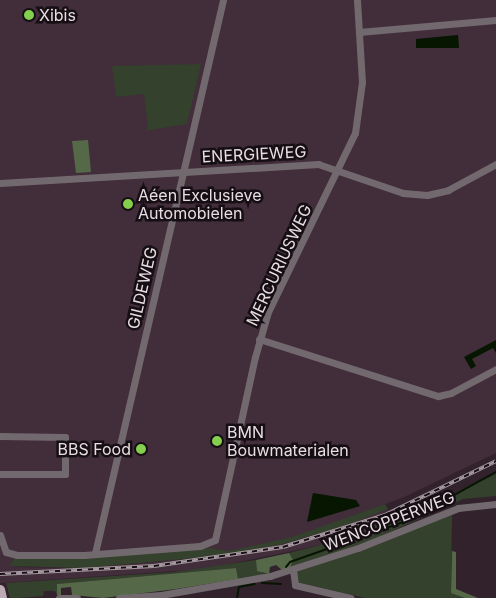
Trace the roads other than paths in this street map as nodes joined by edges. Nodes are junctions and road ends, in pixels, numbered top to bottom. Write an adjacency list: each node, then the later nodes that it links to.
1 (224, 0): 7 (street, GILDEWEG)
2 (357, 0): 4 (street, MERCURIUSWEG)
3 (496, 20): 4 (street)
4 (359, 32): 6 (street, MERCURIUSWEG)
5 (496, 164): 6 (street, ENERGIEWEG)
6 (339, 171): 7 (street, ENERGIEWEG); 9 (street, MERCURIUSWEG)
7 (183, 172): 8 (street, ENERGIEWEG); 15 (street, GILDEWEG)
8 (1, 183)
9 (259, 339): 10 (street); 15 (street, MERCURIUSWEG)
10 (496, 369)
11 (0, 436): 12 (street)
12 (0, 474)
13 (496, 504): 16 (street, WENCOPPERWEG)
14 (0, 535): 15 (street)
15 (96, 553)
16 (293, 570): 21 (street, WENCOPPERWEG); 22 (street)
17 (0, 589): 18 (main road)
18 (2, 598)
19 (59, 598): 20 (street)
20 (77, 598)
21 (119, 598)
22 (350, 598)

